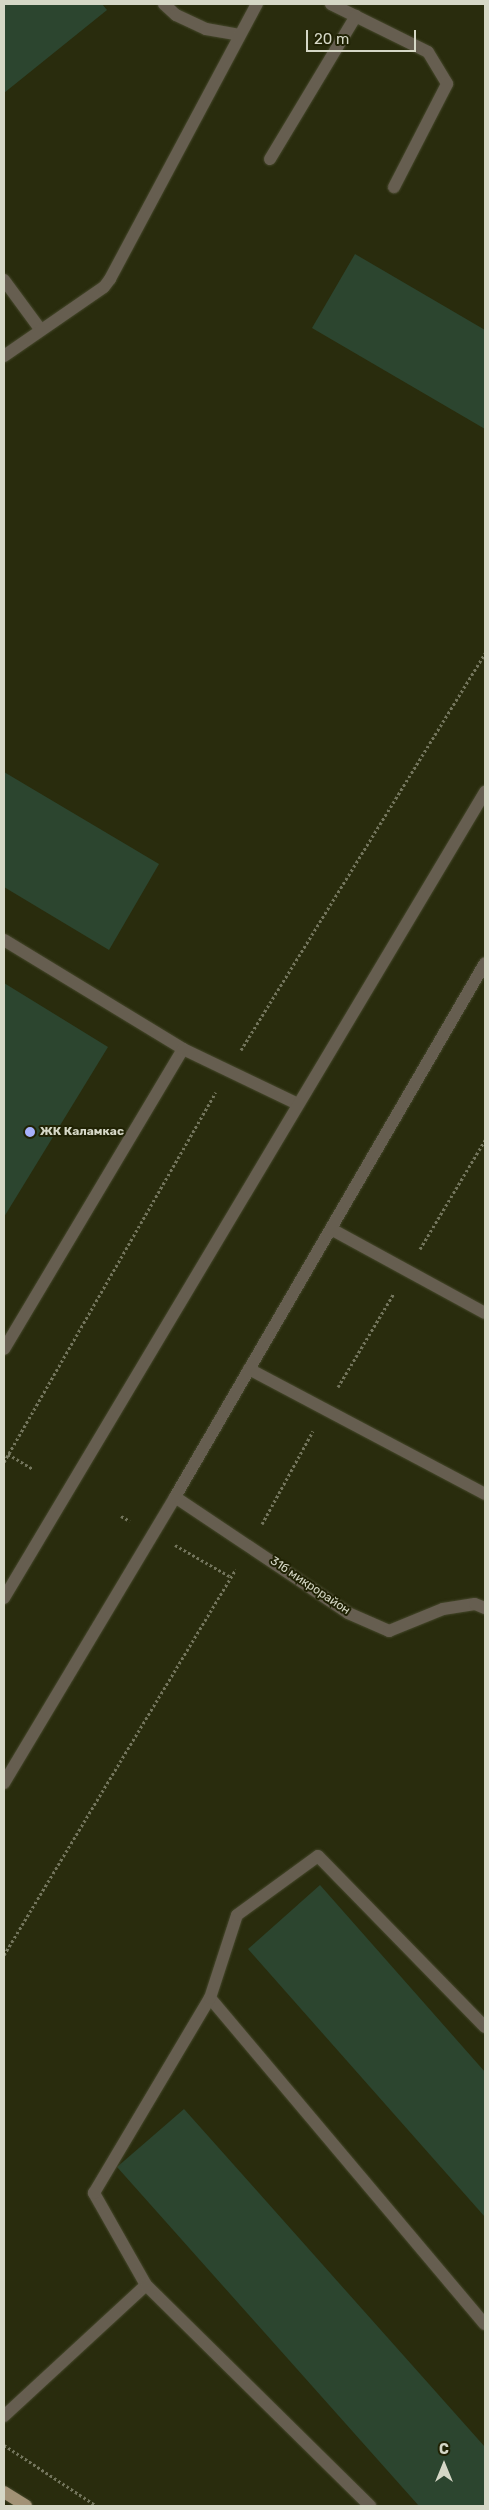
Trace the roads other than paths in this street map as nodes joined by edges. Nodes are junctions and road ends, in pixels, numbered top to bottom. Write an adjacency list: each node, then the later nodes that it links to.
1 (164, 4): 5 (street)
2 (257, 4): 5 (street)
3 (331, 4): 4 (street)
4 (356, 16): 6 (street); 7 (street)
5 (239, 35): 9 (street)
6 (270, 159)
7 (394, 187)
8 (4, 280): 9 (street)
9 (40, 329): 10 (street)
10 (4, 356)
11 (485, 792): 15 (street)
12 (4, 940): 14 (street)
13 (485, 963): 16 (street)
14 (183, 1049): 15 (street); 18 (street)
15 (298, 1104): 22 (street)
16 (331, 1229): 17 (street); 19 (street)
17 (485, 1312)
18 (4, 1349)
19 (250, 1369): 20 (street); 21 (street)
20 (485, 1494)
21 (175, 1497): 23 (street, 31б микрорайон); 24 (street)
22 (4, 1598)
23 (485, 1608)
24 (4, 1783)
25 (210, 1998): 26 (street); 27 (street); 28 (street)
26 (485, 2027)
27 (146, 2285): 29 (street); 32 (street)
28 (485, 2324)
29 (4, 2416)
30 (4, 2492): 31 (main road)
31 (26, 2506)
32 (370, 2506)

